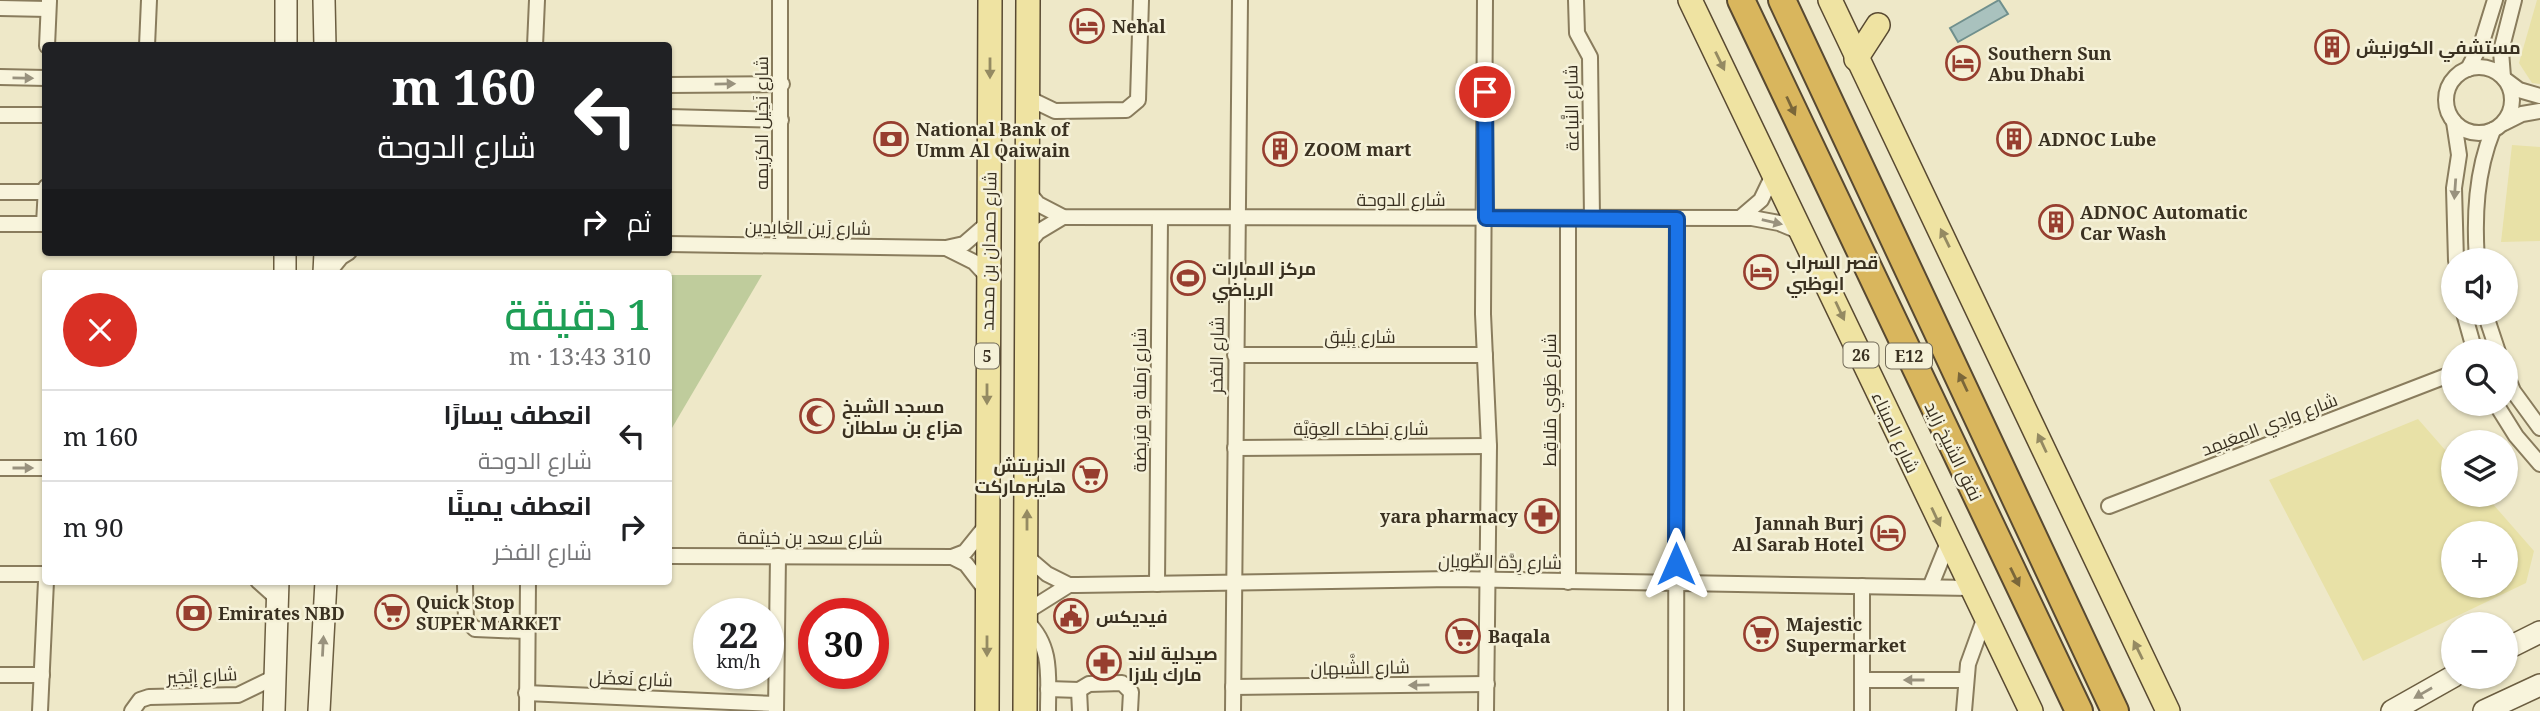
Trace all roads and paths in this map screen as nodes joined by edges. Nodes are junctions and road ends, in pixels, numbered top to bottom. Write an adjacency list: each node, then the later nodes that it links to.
1 (149, 0): 22 (street)
2 (324, 0): 24 (main road)
3 (537, 0): 25 (street)
4 (780, 0): 31 (street, شارع نَخِيل الكرَيمه)
5 (990, 0): 58 (main road, شارع حمدان بن محمد / 5, one-way to 58)
6 (1028, 0): 34 (main road)
7 (1141, 0): 35 (street)
8 (1240, 0): 50 (street, شارع الفخر)
9 (1485, 0): 51 (street)
10 (1576, 0): 53 (street, شارع النَّباعة)
11 (1690, 0): 44 (main road, شارع الميناء / 26, one-way to 44)
12 (1741, 0): 138 (highway, نفق الشيخ زايد / E12, one-way to 138)
13 (1782, 0): 139 (highway, نفق الشيخ زايد / E12, one-way to 13)
14 (1830, 0): 26 (main road)
15 (2495, 0): 27 (street)
16 (2514, 0): 30 (street)
17 (49, 5): 19 (street); 21 (street)
18 (281, 5): 23 (main road)
19 (0, 8)
20 (1878, 25): 26 (main road)
21 (47, 42)
22 (147, 42)
23 (286, 42)
24 (325, 42)
25 (535, 42)
26 (1856, 59): 140 (main road, one-way to 26)
27 (2468, 69): 30 (street); 41 (street)
28 (0, 77): 29 (street, one-way to 29)
29 (42, 78)
30 (2505, 79): 33 (street); 43 (street)
31 (782, 84): 32 (street, one-way to 31); 40 (street, شارع نَخِيل الكرَيمه)
32 (672, 85)
33 (2540, 96)
34 (1028, 98): 35 (street); 42 (main road)
35 (1055, 111): 42 (street)
36 (2540, 111): 43 (street)
37 (0, 115): 38 (street)
38 (42, 115)
39 (672, 117): 40 (street)
40 (781, 120): 62 (street, شارع نَخِيل الكرَيمه)
41 (2454, 122): 43 (street); 64 (street, one-way to 64)
42 (1027, 126): 47 (main road)
43 (2498, 127): 65 (street)
44 (1774, 173): 55 (street); 59 (main road, شارع الميناء / 26)
45 (42, 190): 46 (street)
46 (0, 192)
47 (1028, 192): 48 (street); 61 (main road)
48 (1063, 218): 49 (street, شارع الدوحة); 61 (street)
49 (1160, 218): 50 (street, شارع الدوحة); 91 (street, شارع رَملة بو فرَيضة)
50 (1237, 218): 51 (street, شارع الدوحة); 69 (street, شارع الفخر)
51 (1486, 218): 52 (street, شارع الدوحة); 70 (street)
52 (1568, 218): 53 (street, شارع الدوحة); 90 (street, شارع طَوِي مَلاقِط)
53 (1592, 218): 54 (street, شارع الدوحة)
54 (1677, 219): 55 (street, شارع الدوحة); 93 (street)
55 (1738, 219): 59 (street, شارع الدوحة, one-way to 59)
56 (0, 224): 57 (street)
57 (42, 224)
58 (987, 225): 63 (street, شارع زَين العَابِدين); 68 (main road, شارع حمدان بن محمد / 5)
59 (1804, 234): 82 (main road, شارع الميناء / 26, one-way to 82)
60 (672, 244): 62 (street, شارع زَين العَابِدين)
61 (1028, 244): 86 (main road, one-way to 61)
62 (780, 245): 63 (street, شارع زَين العَابِدين)
63 (946, 248): 68 (street, شارع زَين العَابِدين)
64 (2456, 248)
65 (2476, 248)
66 (343, 256): 67 (street)
67 (329, 270)
68 (987, 276): 81 (main road, شارع حمدان بن محمد / 5, one-way to 81)
69 (1235, 355): 70 (street, شارع بِلَيق); 76 (street, شارع الفخر)
70 (1485, 355): 75 (street)
71 (2441, 379): 80 (street, شارع وادِي المِعَيمِد)
72 (2518, 398): 74 (street)
73 (2504, 416): 77 (street)
74 (2540, 428)
75 (1489, 446): 76 (street, شارع بَطحَاء العِوَيَّة); 89 (street)
76 (1235, 447): 92 (street, شارع الفخر)
77 (2540, 464)
78 (0, 468): 79 (street, one-way to 79)
79 (42, 468)
80 (2109, 506)
81 (987, 524): 85 (street); 103 (main road, شارع حمدان بن محمد / 5)
82 (1948, 543): 99 (street); 101 (main road, شارع الميناء / 26)
83 (672, 556): 84 (street, شارع سعد بن خيثمة)
84 (778, 556): 85 (street, شارع سعد بن خيثمة); 121 (street)
85 (952, 557): 103 (street)
86 (1027, 557): 98 (street); 104 (main road)
87 (0, 574): 88 (street)
88 (42, 574)
89 (1489, 580): 90 (street, شارع رِدَّة الطِّويان); 92 (street, شارع رِدَّة الطِّويان); 114 (street)
90 (1568, 582): 93 (street, شارع رِدَّة الطِّويان)
91 (1157, 583): 92 (street, شارع رِدَّة الطِّويان); 98 (street, شارع رِدَّة الطِّويان)
92 (1233, 583): 117 (street, شارع الفخر)
93 (1676, 583): 100 (street, شارع رِدَّة الطِّويان); 134 (street)
94 (46, 585): 110 (street)
95 (328, 585): 125 (main road, one-way to 95)
96 (465, 585): 106 (street)
97 (528, 585): 106 (street)
98 (1069, 585): 104 (street)
99 (1931, 585): 100 (street, شارع رِدَّة الطِّويان); 101 (street, شارع رِدَّة الطِّويان)
100 (1862, 586): 112 (street)
101 (1970, 588): 105 (main road, شارع الميناء / 26)
102 (277, 589): 111 (main road)
103 (988, 593): 127 (main road, شارع حمدان بن محمد / 5, one-way to 127)
104 (1026, 616): 118 (street); 128 (main road)
105 (1985, 617): 113 (street); 137 (main road, شارع الميناء / 26)
106 (526, 631): 120 (street)
107 (2540, 632): 108 (main road)
108 (2518, 643)
109 (0, 675): 110 (street)
110 (42, 675): 122 (street)
111 (277, 677): 123 (street, شارع إبْجَير); 124 (main road)
112 (1862, 680): 113 (street, one-way to 112); 135 (street)
113 (1965, 680): 136 (street)
114 (1487, 684): 117 (street, شارع الشَّبهان, one-way to 117); 133 (street)
115 (2441, 684): 141 (main road, one-way to 141)
116 (2540, 685): 142 (main road)
117 (1233, 687): 132 (street, شارع الفخر)
118 (1048, 690): 119 (street); 129 (street)
119 (1079, 690): 130 (street); 131 (street)
120 (526, 693): 121 (street, شارع نَعضَل); 126 (street)
121 (776, 708)
122 (40, 711)
123 (132, 711)
124 (274, 711)
125 (319, 711)
126 (527, 711)
127 (987, 711)
128 (1026, 711)
129 (1048, 711)
130 (1080, 711)
131 (1130, 711)
132 (1233, 711)
133 (1486, 711)
134 (1676, 711)
135 (1862, 711)
136 (1964, 711)
137 (2031, 711)
138 (2079, 711)
139 (2115, 711)
140 (2168, 711)
141 (2392, 711)
142 (2484, 711)

